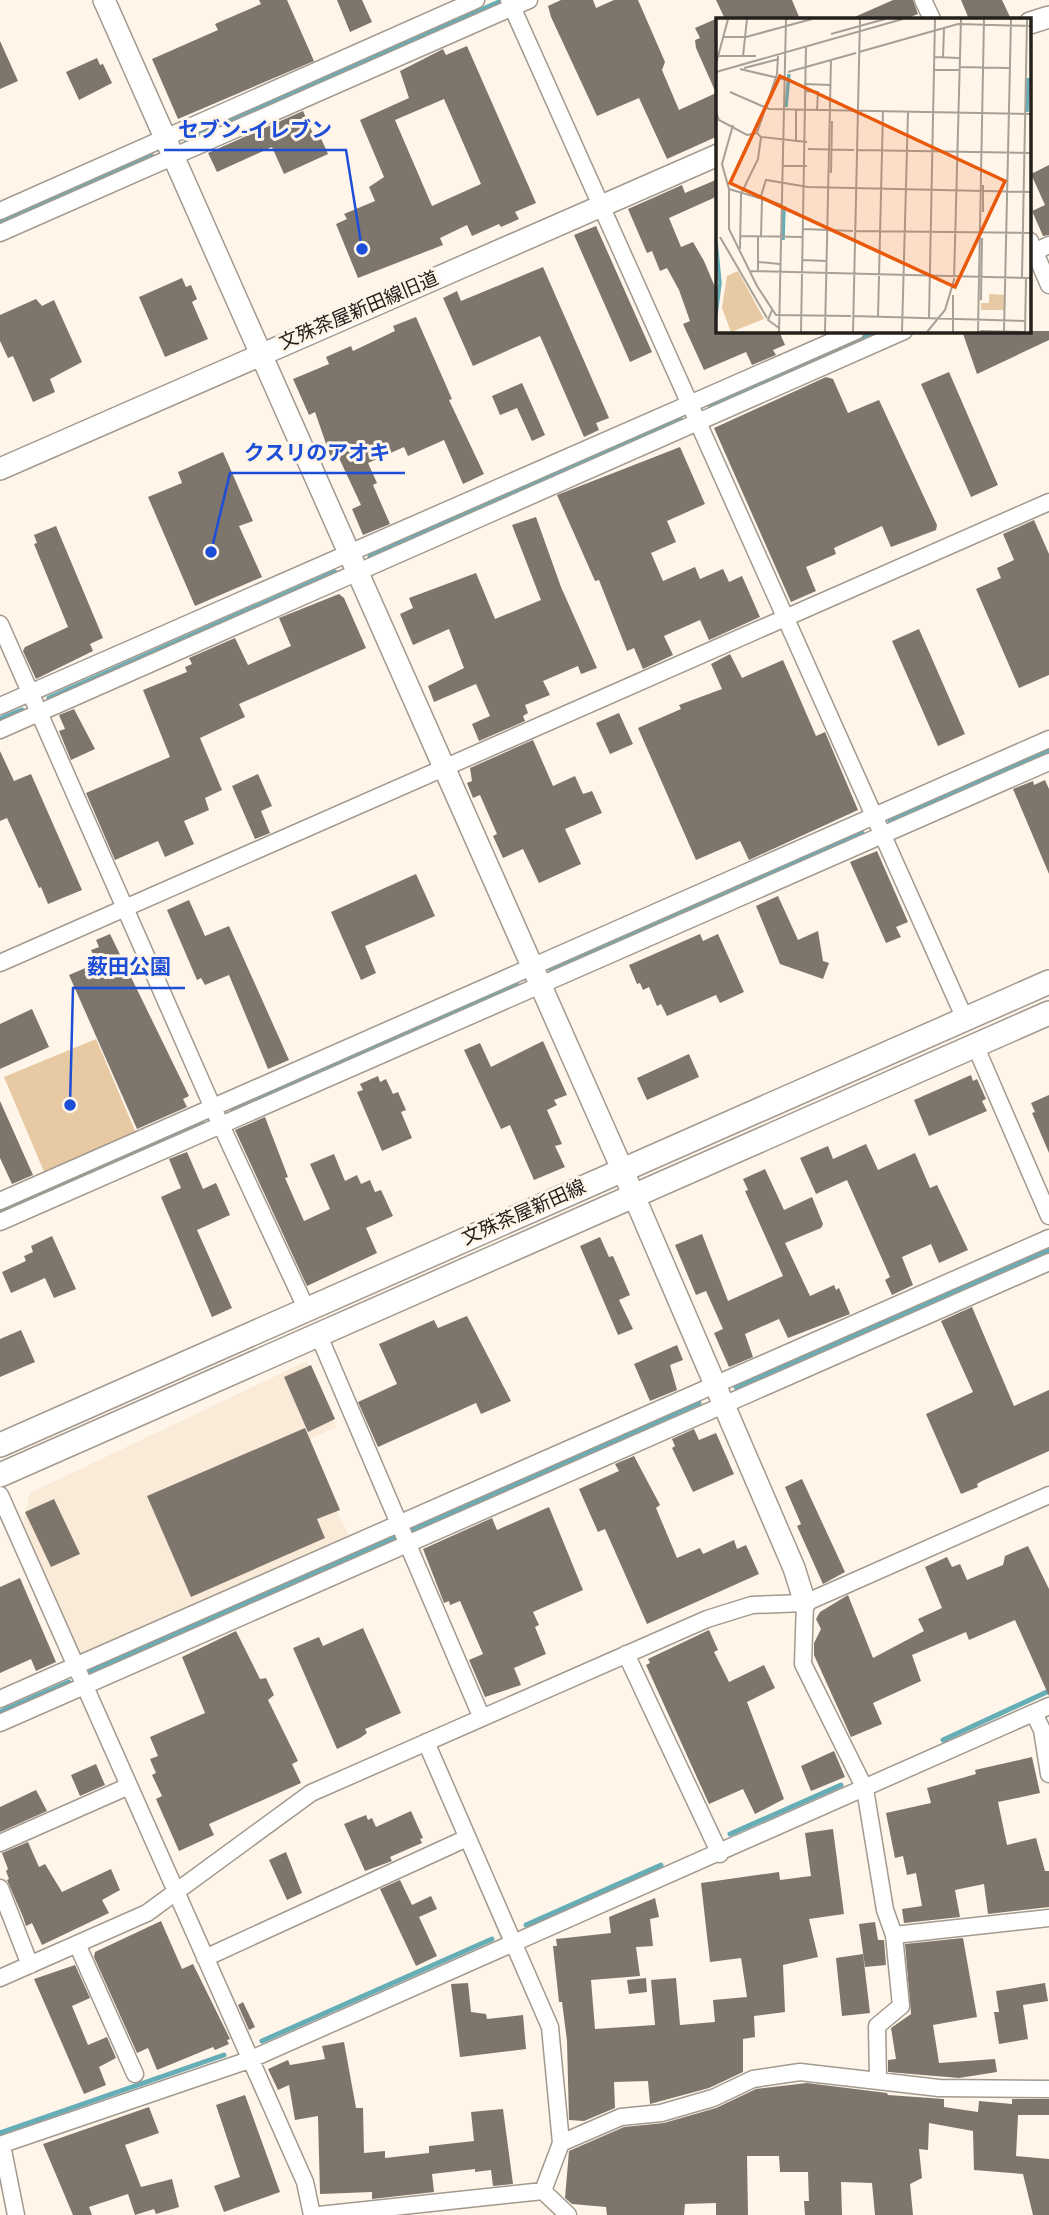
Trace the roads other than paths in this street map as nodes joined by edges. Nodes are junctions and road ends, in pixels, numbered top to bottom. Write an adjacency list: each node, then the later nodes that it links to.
1 (104, 0): 9 (street)
2 (476, 0): 9 (street)
3 (529, 0): 5 (street)
4 (923, 0): 7 (street)
5 (511, 4): 11 (street); 12 (street)
6 (1049, 17): 8 (street)
7 (932, 18)
8 (1032, 22)
9 (163, 138): 11 (street); 13 (street)
10 (716, 156): 12 (street, 文殊茶屋新田線旧道)
11 (173, 158): 14 (street); 19 (street)
12 (603, 206): 19 (street, 文殊茶屋新田線旧道); 20 (street)
13 (0, 211)
14 (0, 233)
15 (1036, 248): 16 (street)
16 (1043, 274)
17 (854, 332): 20 (street)
18 (902, 332): 21 (street)
19 (258, 354): 22 (street, 文殊茶屋新田線旧道); 24 (street)
20 (689, 405): 21 (street); 24 (street)
21 (696, 421): 24 (street); 25 (street)
22 (0, 469)
23 (1049, 502): 25 (street)
24 (352, 563): 27 (street); 29 (street); 33 (street)
25 (784, 617): 33 (street); 34 (street)
26 (0, 624): 27 (street)
27 (30, 692): 28 (street); 29 (street)
28 (0, 706)
29 (39, 713): 30 (street); 36 (street)
30 (0, 730)
31 (1049, 739): 34 (street)
32 (1049, 762): 35 (street)
33 (443, 769): 36 (street); 38 (street)
34 (874, 817): 35 (street); 38 (street)
35 (882, 835): 38 (street); 41 (street)
36 (125, 908): 37 (street); 43 (street)
37 (0, 963)
38 (536, 978): 43 (street); 44 (street); 45 (street)
39 (1049, 982): 41 (main road, 文殊茶屋新田線)
40 (1049, 1013): 42 (main road, 文殊茶屋新田線)
41 (965, 1019): 45 (main road, 文殊茶屋新田線)
42 (975, 1045): 46 (main road, 文殊茶屋新田線); 48 (street)
43 (213, 1108): 44 (street); 47 (street)
44 (221, 1124): 49 (street); 52 (street)
45 (622, 1170): 46 (street); 52 (main road, 文殊茶屋新田線)
46 (634, 1196): 53 (main road, 文殊茶屋新田線); 54 (street)
47 (0, 1201)
48 (1049, 1216)
49 (0, 1222)
50 (1049, 1238): 54 (street)
51 (1049, 1262): 54 (street)
52 (306, 1308): 55 (main road, 文殊茶屋新田線)
53 (319, 1336): 56 (main road, 文殊茶屋新田線); 59 (street)
54 (719, 1395): 59 (street); 60 (street); 61 (street)
55 (0, 1445)
56 (0, 1475)
57 (1049, 1494): 61 (street)
58 (0, 1495): 63 (street)
59 (397, 1524): 60 (street); 63 (street)
60 (407, 1545): 64 (street); 67 (street)
61 (805, 1602): 62 (street); 72 (street)
62 (626, 1654): 67 (street); 75 (street)
63 (76, 1666): 64 (street); 65 (street)
64 (85, 1685): 68 (street); 71 (street)
65 (0, 1699)
66 (1041, 1710): 70 (street); 72 (street)
67 (481, 1716): 69 (street)
68 (0, 1723)
69 (426, 1742): 73 (street); 77 (street)
70 (1049, 1773)
71 (129, 1787): 74 (street); 77 (street)
72 (864, 1789): 75 (street); 79 (street)
73 (467, 1838): 81 (street); 82 (street)
74 (0, 1843)
75 (720, 1854): 81 (street)
76 (0, 1888): 83 (street)
77 (175, 1892): 80 (street); 82 (street)
78 (1049, 1918): 79 (street)
79 (894, 1935): 87 (street)
80 (77, 1944): 83 (street); 86 (street)
81 (513, 1944): 85 (street); 89 (street)
82 (205, 1958): 85 (street)
83 (30, 1965): 84 (street)
84 (0, 1978)
85 (249, 2060): 90 (street); 93 (street)
86 (135, 2074)
87 (878, 2079): 88 (street); 89 (street)
88 (1049, 2089)
89 (561, 2143): 91 (street)
90 (1, 2145): 92 (street)
91 (543, 2191): 94 (street); 95 (street)
92 (16, 2215)
93 (312, 2215)
94 (318, 2215)
95 (568, 2215)

